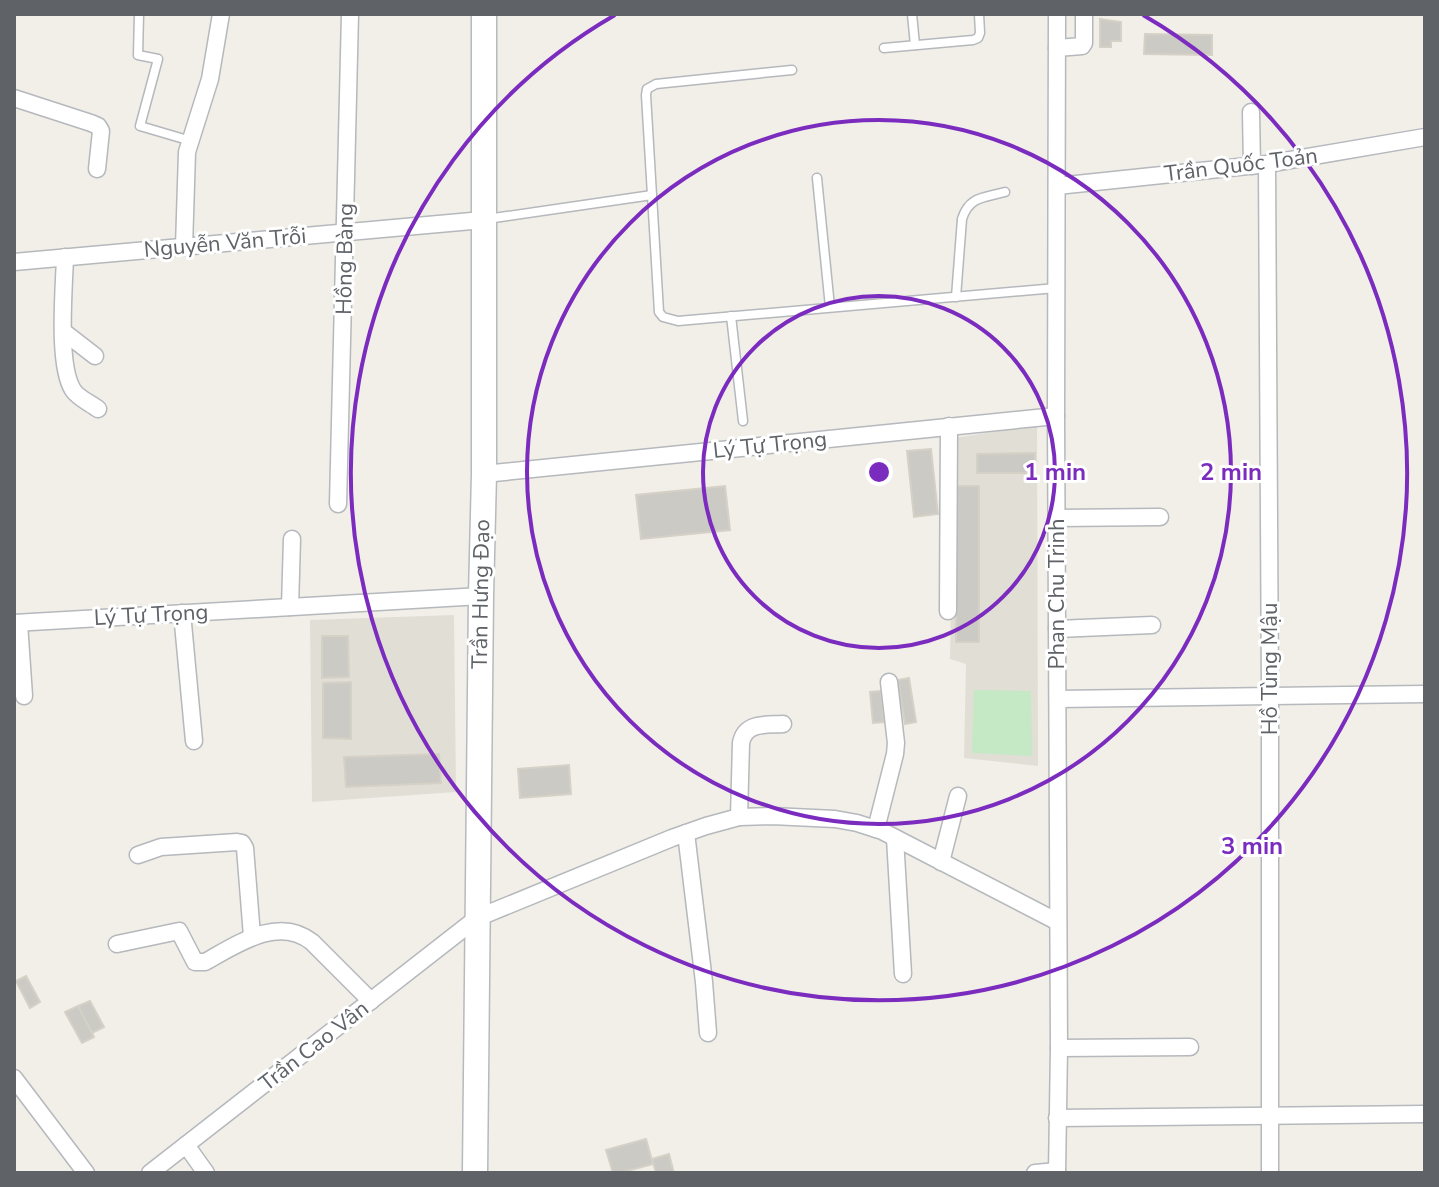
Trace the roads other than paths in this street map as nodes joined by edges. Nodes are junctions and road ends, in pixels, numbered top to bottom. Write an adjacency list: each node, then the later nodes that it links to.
1 (139, 14): 16 (lane)
2 (221, 14): 16 (street)
3 (350, 14): 24 (street, Hồng Bàng)
4 (484, 14): 23 (street, Trần Hưng Đạo)
5 (912, 14): 9 (lane)
6 (979, 14): 9 (lane)
7 (1057, 14): 11 (street, Phan Chu Trinh)
8 (1084, 14): 11 (street)
9 (915, 45): 10 (lane)
10 (884, 48)
11 (1057, 48): 20 (street, Phan Chu Trinh)
12 (792, 70): 22 (lane)
13 (14, 98): 18 (street)
14 (1251, 112): 17 (street, Hồ Tùng Mậu)
15 (1425, 137): 17 (street, Trần Quốc Toản)
16 (191, 141): 25 (street)
17 (1259, 165): 20 (street, Trần Quốc Toản); 53 (street, Hồ Tùng Mậu)
18 (97, 169)
19 (817, 178): 30 (lane)
20 (1057, 186): 28 (street, Phan Chu Trinh)
21 (1005, 192): 29 (lane)
22 (652, 195): 23 (lane); 31 (lane)
23 (483, 220): 24 (street, Nguyễn Văn Trỗi); 38 (street, Trần Hưng Đạo)
24 (345, 232): 25 (street, Nguyễn Văn Trỗi); 39 (street, Hồng Bàng)
25 (184, 247): 26 (street, Nguyễn Văn Trỗi)
26 (65, 257): 27 (street, Nguyễn Văn Trỗi); 32 (street)
27 (14, 262)
28 (1056, 288): 29 (lane); 35 (street, Phan Chu Trinh)
29 (956, 297): 30 (lane)
30 (830, 307): 31 (lane)
31 (731, 316): 36 (lane)
32 (64, 332): 33 (street); 34 (street)
33 (95, 356)
34 (98, 409)
35 (1056, 416): 37 (street, Lý Tự Trọng); 41 (street, Phan Chu Trinh)
36 (743, 421)
37 (949, 426): 38 (street, Lý Tự Trọng); 45 (street)
38 (484, 474): 43 (street, Trần Hưng Đạo)
39 (338, 504)
40 (1160, 517): 41 (street)
41 (1057, 518): 49 (street, Phan Chu Trinh)
42 (292, 539): 44 (street)
43 (481, 596): 44 (street, Lý Tự Trọng); 64 (street, Trần Hưng Đạo)
44 (290, 607): 46 (street, Lý Tự Trọng)
45 (948, 611)
46 (182, 613): 47 (street, Lý Tự Trọng); 56 (street)
47 (16, 623): 52 (street)
48 (1152, 625): 49 (street)
49 (1057, 629): 54 (street, Phan Chu Trinh)
50 (889, 682): 59 (street)
51 (1425, 694): 53 (street)
52 (24, 696)
53 (1270, 696): 54 (street); 75 (street, Hồ Tùng Mậu)
54 (1058, 699): 65 (street, Phan Chu Trinh)
55 (783, 724): 58 (street)
56 (194, 741)
57 (958, 796): 63 (street)
58 (739, 817): 59 (street, Trần Cao Vân); 60 (street, Trần Cao Vân)
59 (876, 829): 61 (street, Trần Cao Vân)
60 (686, 833): 64 (street, Trần Cao Vân); 70 (street)
61 (895, 838): 63 (street, Trần Cao Vân); 68 (street)
62 (138, 855): 66 (street)
63 (941, 862): 65 (street, Trần Cao Vân)
64 (477, 918): 69 (street, Trần Cao Vân); 82 (street, Trần Hưng Đạo)
65 (1058, 922): 72 (street, Phan Chu Trinh)
66 (252, 936): 67 (street); 69 (street)
67 (117, 944)
68 (903, 974)
69 (371, 1001): 77 (street, Trần Cao Vân)
70 (708, 1033)
71 (1190, 1047): 72 (street)
72 (1059, 1048): 76 (street, Phan Chu Trinh)
73 (14, 1078): 79 (street)
74 (1425, 1114): 75 (street)
75 (1270, 1116): 76 (street); 84 (street, Hồ Tùng Mậu)
76 (1057, 1118): 78 (street, Phan Chu Trinh)
77 (186, 1145): 80 (street, Trần Cao Vân); 81 (street)
78 (1057, 1172): 83 (street)
79 (86, 1173)
80 (150, 1173)
81 (206, 1173)
82 (475, 1173)
83 (1035, 1173)
84 (1270, 1173)

